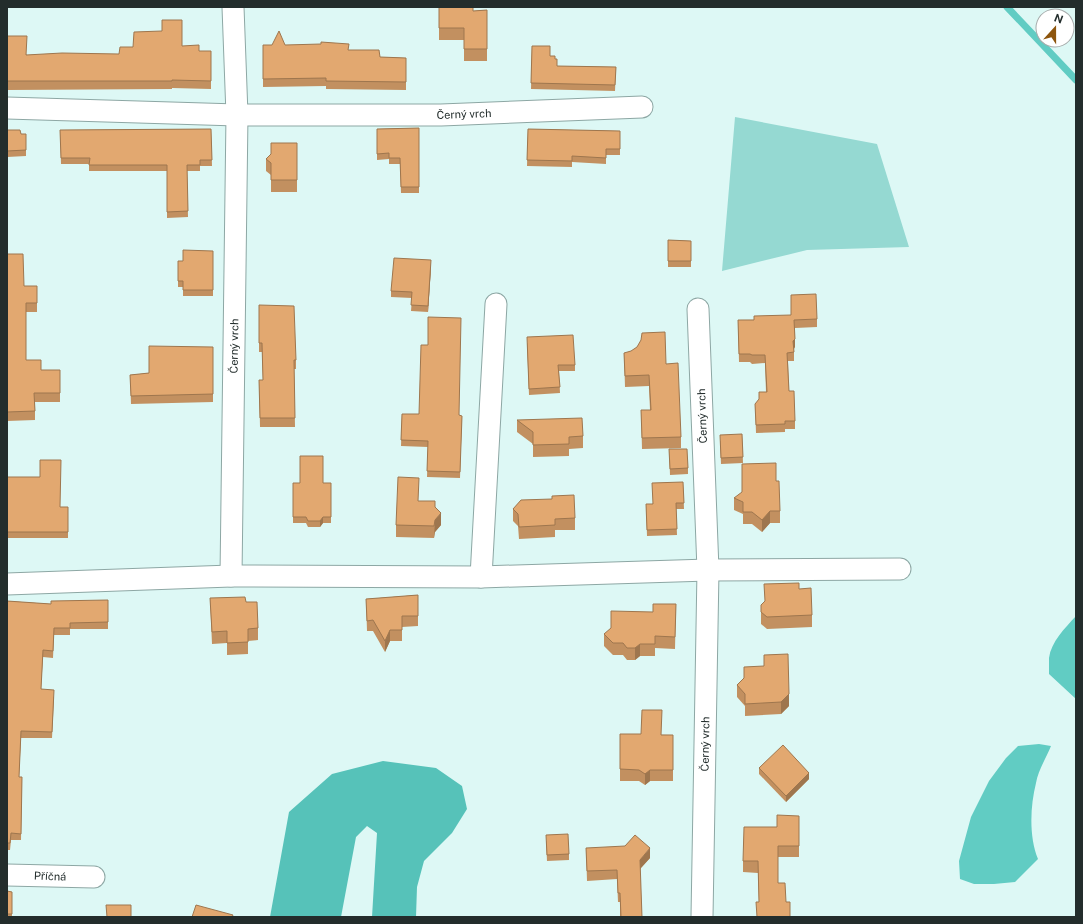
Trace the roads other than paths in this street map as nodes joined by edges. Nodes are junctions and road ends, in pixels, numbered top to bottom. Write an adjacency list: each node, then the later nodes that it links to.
1 (233, 7): 4 (street, Černý vrch)
2 (642, 107): 4 (street, Černý vrch)
3 (7, 108): 4 (street, Černý vrch)
4 (237, 115): 9 (street, Černý vrch)
5 (496, 304): 10 (street)
6 (698, 309): 8 (street, Černý vrch)
7 (900, 569): 8 (street)
8 (708, 570): 10 (street); 14 (street, Černý vrch)
9 (231, 576): 10 (street); 11 (street)
10 (481, 577)
11 (7, 584)
12 (7, 875): 13 (street, Příčná)
13 (94, 878)
14 (702, 917)

